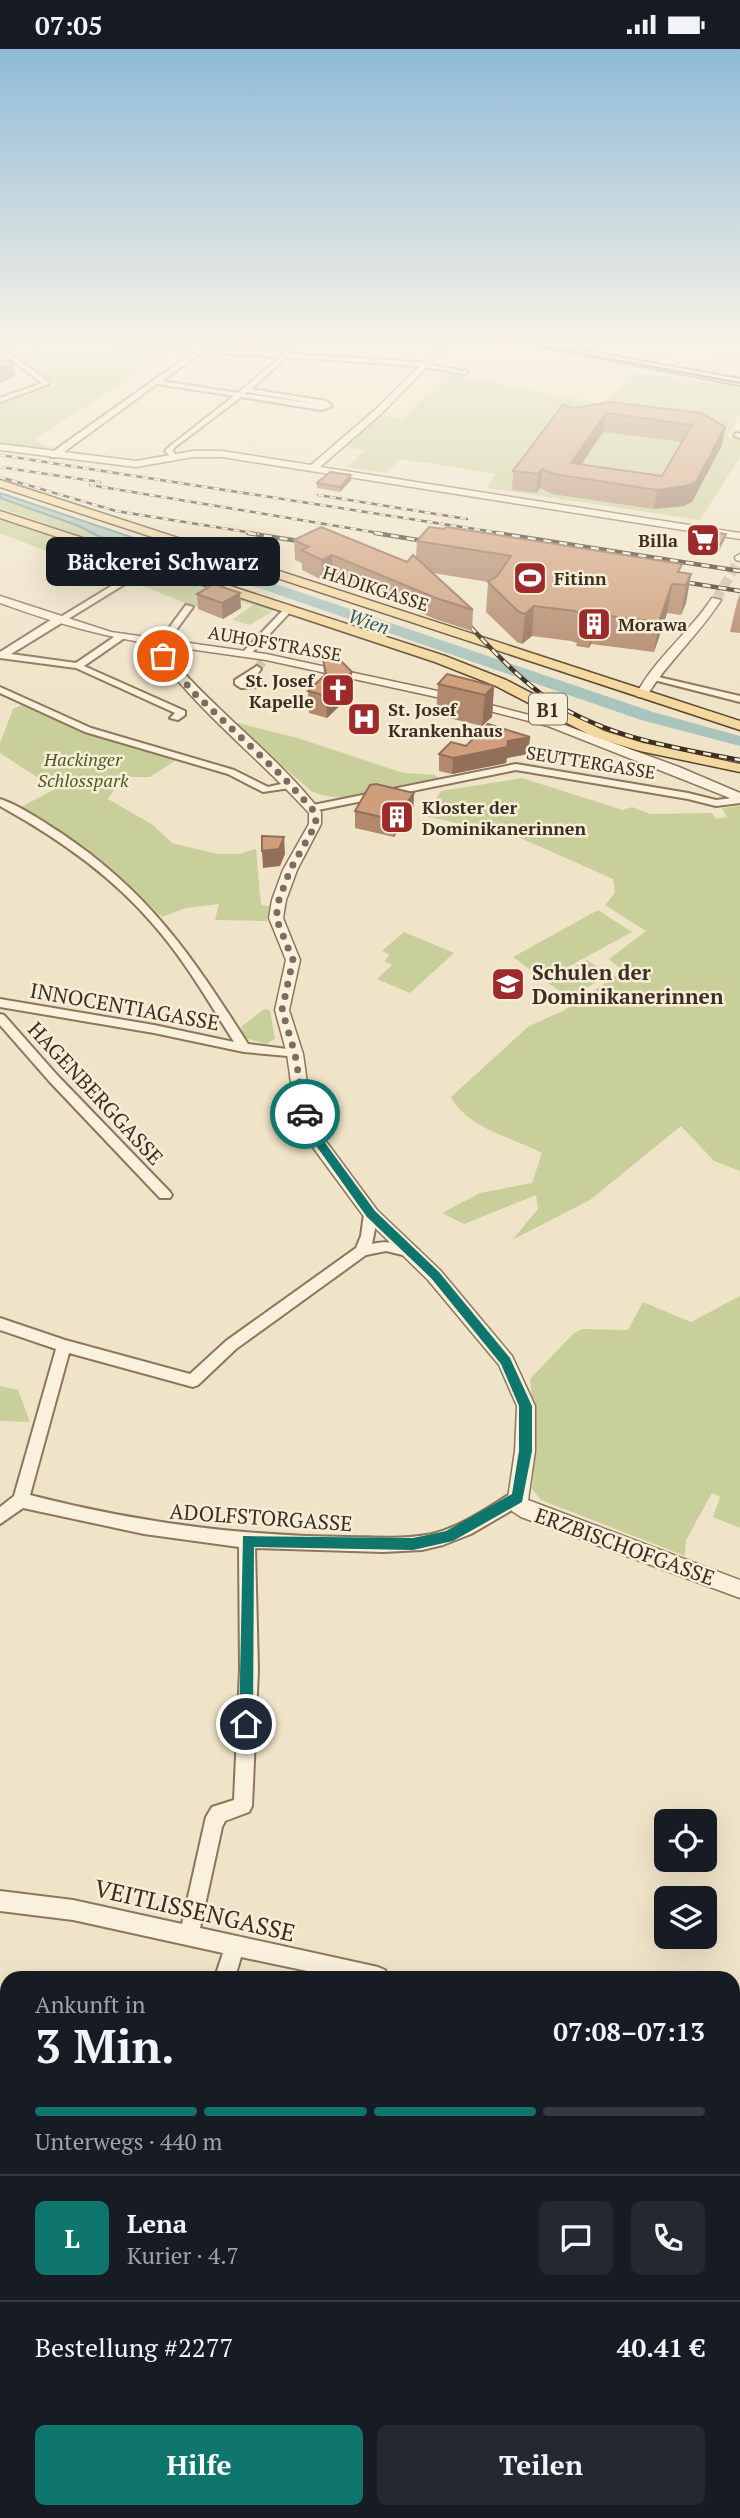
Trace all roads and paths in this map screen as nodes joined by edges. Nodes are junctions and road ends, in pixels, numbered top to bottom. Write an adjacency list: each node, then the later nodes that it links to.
1 (83, 458): 2 (street)
2 (167, 458)
3 (247, 458): 5 (street)
4 (324, 458): 5 (street)
5 (313, 468): 8 (street)
6 (0, 483): 21 (main road, HADIKGASSE / B1)
7 (0, 514): 9 (main road, B1)
8 (740, 536)
9 (152, 565): 13 (main road, B1); 14 (street)
10 (0, 599): 14 (street, AUHOFSTRASSE)
11 (716, 600): 20 (street)
12 (189, 607): 16 (street)
13 (289, 609): 17 (street); 27 (main road, B1)
14 (58, 621): 15 (street, AUHOFSTRASSE); 18 (street)
15 (120, 637): 16 (street, AUHOFSTRASSE); 19 (street)
16 (167, 643): 17 (street, AUHOFSTRASSE); 28 (street)
17 (246, 654): 29 (street, AUHOFSTRASSE)
18 (1, 655): 19 (street)
19 (78, 666): 25 (street)
20 (653, 677): 21 (street); 23 (street); 24 (street)
21 (623, 688): 23 (main road, HADIKGASSE / B1)
22 (0, 690): 28 (street)
23 (642, 695): 26 (main road, HADIKGASSE / B1)
24 (740, 699)
25 (175, 718)
26 (740, 726)
27 (740, 768)
28 (290, 785): 31 (street)
29 (740, 799): 31 (street, SEUTTERGASSE)
30 (0, 802): 34 (street)
31 (313, 808): 35 (street, ERZBISCHOFGASSE)
32 (0, 1003): 34 (street, INNOCENTIAGASSE)
33 (0, 1018): 36 (street, HAGENBERGGASSE)
34 (244, 1048): 35 (street)
35 (295, 1054): 37 (street, ERZBISCHOFGASSE)
36 (165, 1195)
37 (371, 1214): 38 (street); 39 (street, ERZBISCHOFGASSE)
38 (362, 1251): 39 (street); 41 (street)
39 (412, 1252): 42 (street, ERZBISCHOFGASSE)
40 (0, 1324): 41 (street)
41 (64, 1346): 43 (street)
42 (518, 1498): 45 (street, ADOLFSTORGASSE); 46 (street, ERZBISCHOFGASSE)
43 (21, 1500): 44 (street); 45 (street, ADOLFSTORGASSE)
44 (0, 1517)
45 (247, 1541): 48 (street)
46 (740, 1589)
47 (0, 1901): 48 (street, VEITLISSENGASSE)
48 (188, 1935): 49 (street, VEITLISSENGASSE)
49 (234, 1947): 50 (street); 51 (street, VEITLISSENGASSE)
50 (227, 1971)
51 (349, 1971)

